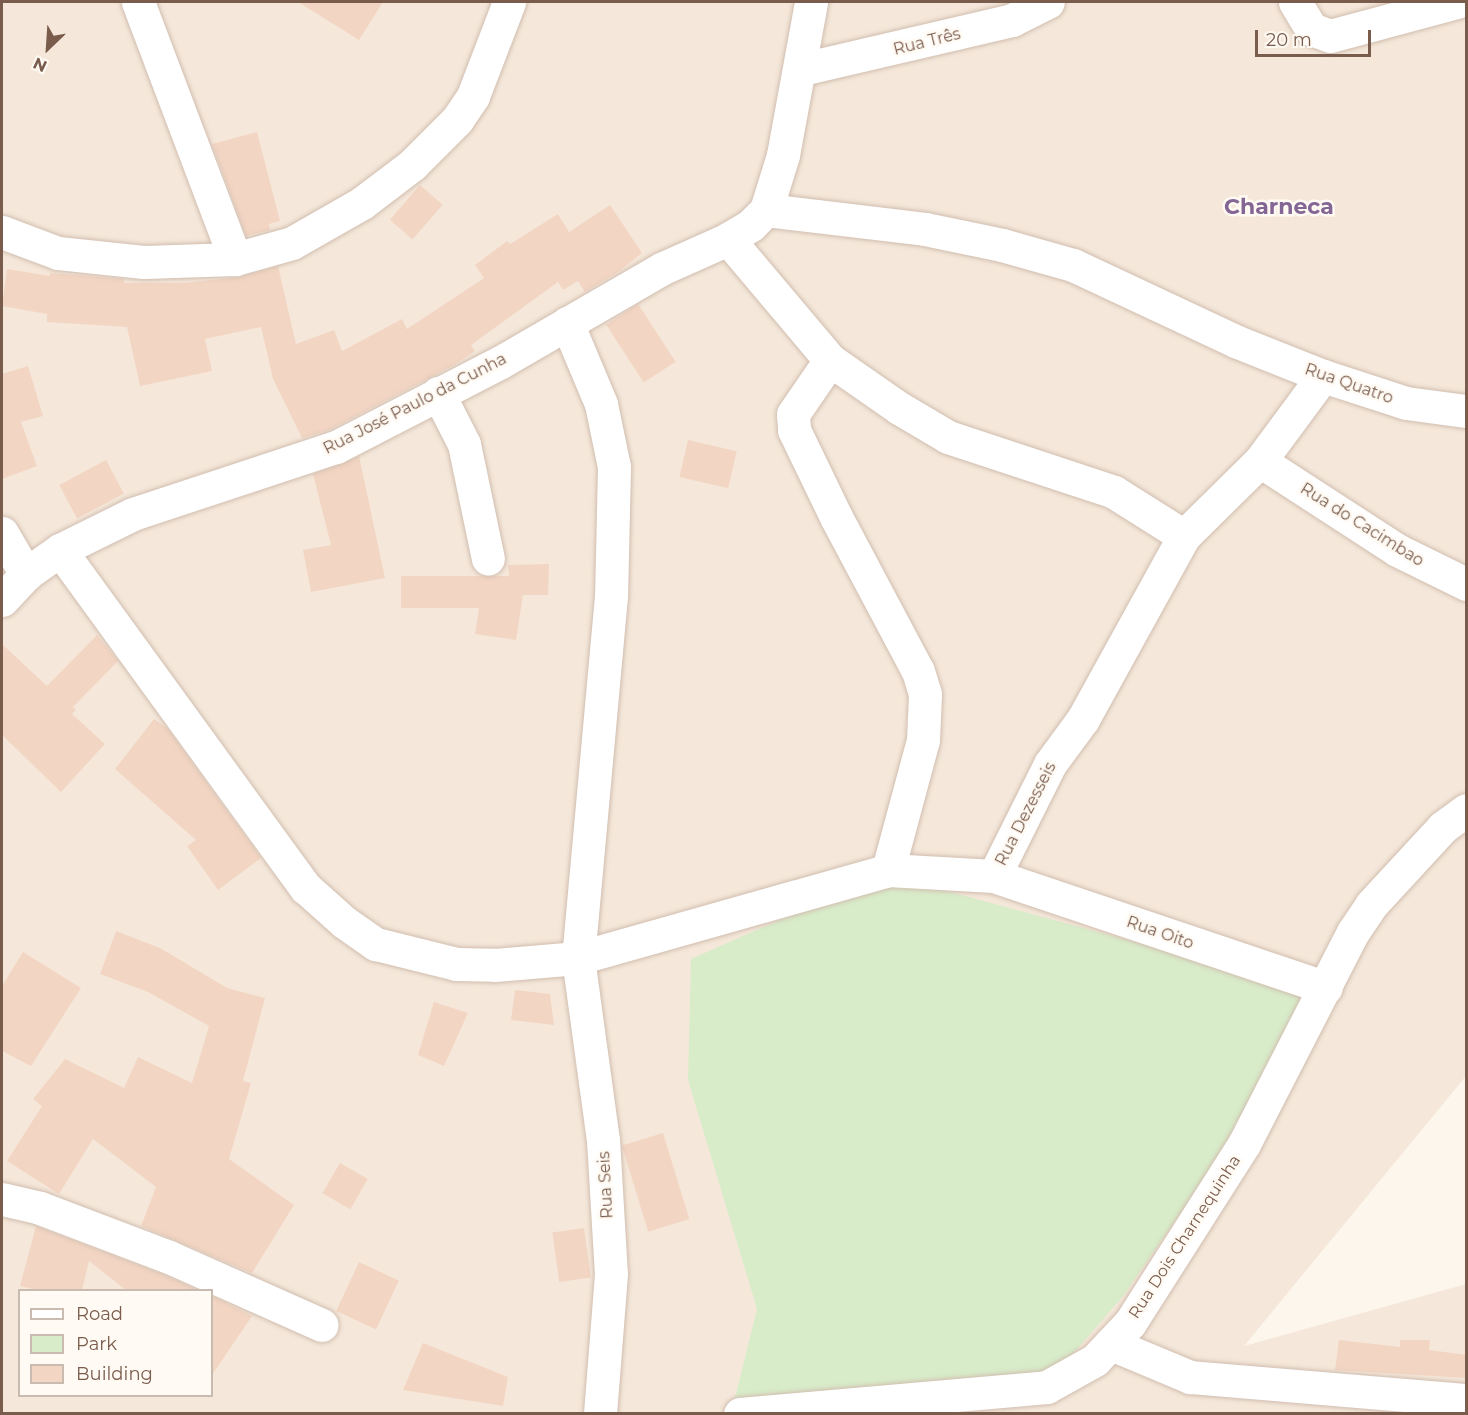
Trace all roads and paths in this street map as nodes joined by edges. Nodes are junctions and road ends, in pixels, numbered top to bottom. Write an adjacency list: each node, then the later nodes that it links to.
1 (138, 2): 11 (street)
2 (509, 2): 11 (street)
3 (811, 2): 7 (street)
4 (1048, 2): 7 (street, Rua Três)
5 (1295, 2): 6 (street)
6 (1457, 2)
7 (802, 69): 8 (street)
8 (766, 210): 10 (street, Rua José Paulo da Cunha); 14 (street, Rua Quatro)
9 (2, 232): 11 (street)
10 (729, 239): 12 (street, Rua José Paulo da Cunha); 13 (street)
11 (235, 258)
12 (567, 323): 15 (street, Rua José Paulo da Cunha); 28 (street, Rua Seis)
13 (830, 360): 19 (street); 26 (street)
14 (1323, 376): 16 (street, Rua Quatro); 17 (street, Rua Dezesseis)
15 (438, 393): 20 (street, Rua José Paulo da Cunha); 21 (street)
16 (1467, 411)
17 (1260, 461): 19 (street, Rua Dezesseis); 23 (street, Rua do Cacimbao)
18 (2, 533): 22 (street)
19 (1184, 536): 27 (street, Rua Dezesseis)
20 (60, 550): 22 (street, Rua José Paulo da Cunha); 28 (street, Rua Dezesseis)
21 (488, 559)
22 (26, 574): 24 (street, Rua José Paulo da Cunha)
23 (1467, 584)
24 (2, 600)
25 (1467, 810): 29 (street, Rua Dois Charnequinha)
26 (888, 870): 27 (street, Rua Dezesseis); 28 (street, Rua Dezesseis)
27 (994, 876): 29 (street, Rua Oito)
28 (578, 958): 34 (street, Rua Seis)
29 (1326, 988): 32 (street, Rua Dois Charnequinha)
30 (2, 1199): 31 (street)
31 (322, 1325)
32 (1112, 1344): 33 (street); 35 (street, Rua Dois Charnequinha)
33 (1467, 1400)
34 (600, 1413)
35 (740, 1413)

